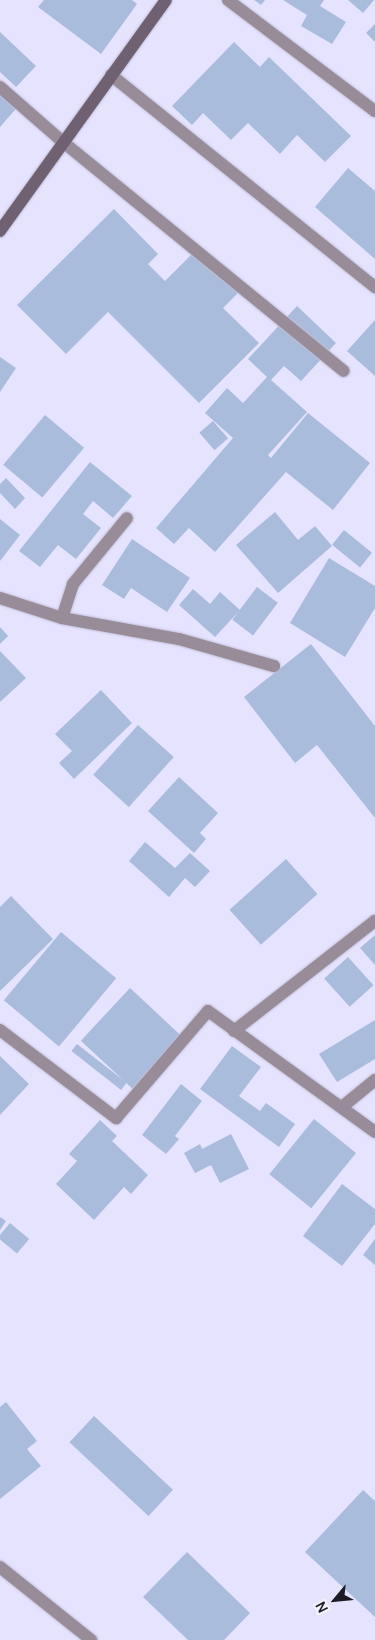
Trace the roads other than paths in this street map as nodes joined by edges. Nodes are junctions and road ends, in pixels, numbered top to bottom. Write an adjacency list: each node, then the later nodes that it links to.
1 (166, 0): 3 (main road)
2 (228, 0): 5 (street)
3 (111, 75): 6 (main road); 8 (street)
4 (0, 87): 6 (street)
5 (375, 111)
6 (63, 142): 7 (main road); 9 (street)
7 (0, 230)
8 (375, 287)
9 (344, 370)
10 (127, 518): 12 (street)
11 (0, 598): 12 (street)
12 (62, 618): 13 (street)
13 (274, 666)
14 (375, 921): 16 (street)
15 (0, 1030): 16 (street)
16 (234, 1031): 18 (street)
17 (375, 1080): 18 (street)
18 (342, 1107): 19 (street)
19 (375, 1132)
20 (0, 1567): 21 (street)
21 (91, 1640)

